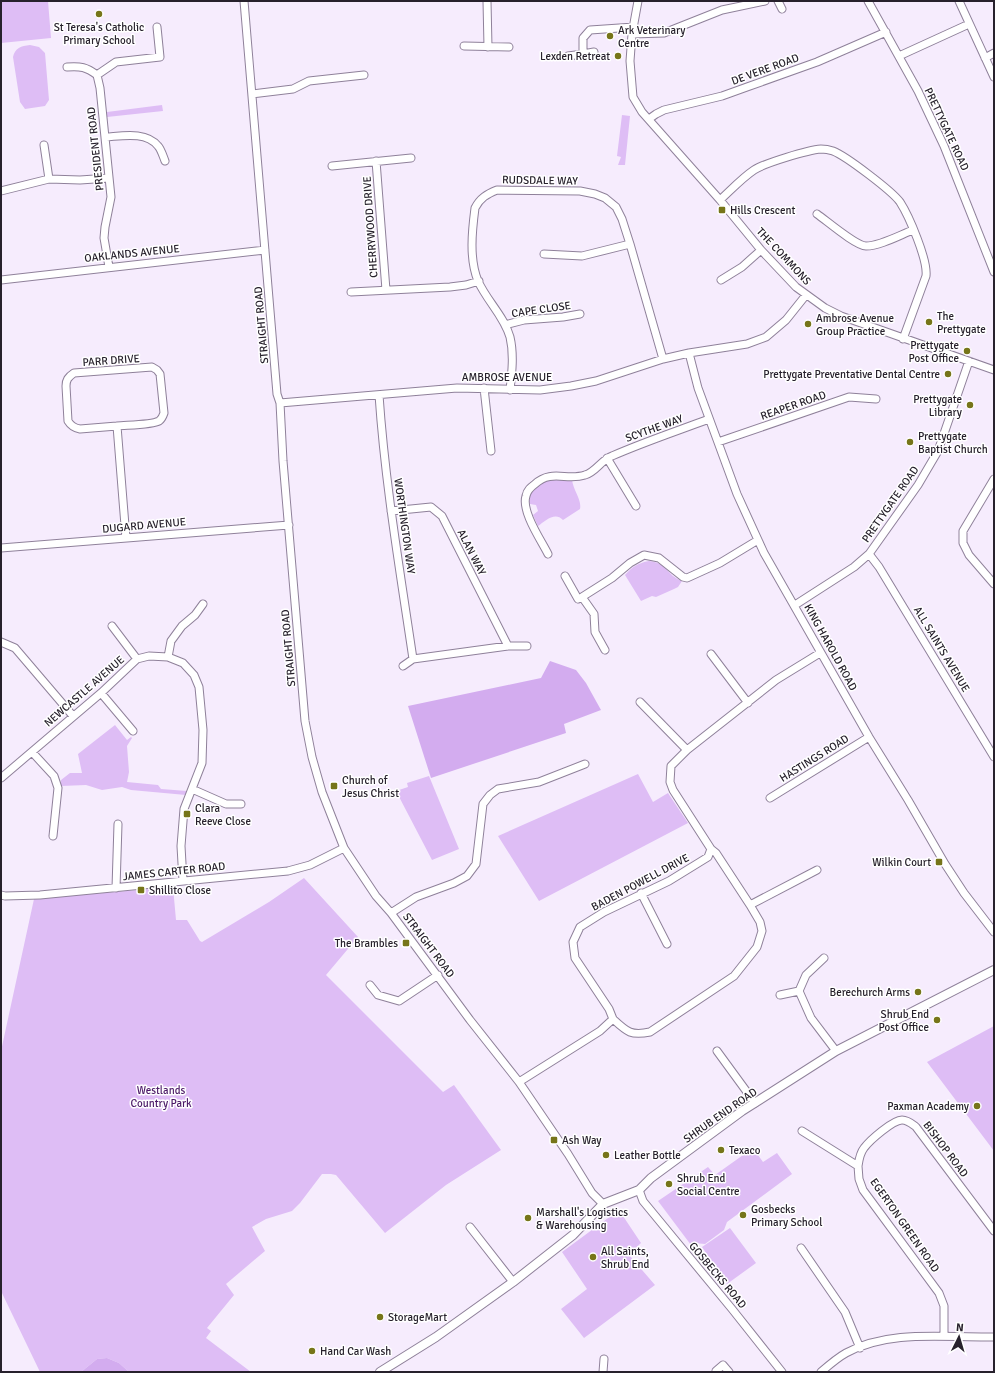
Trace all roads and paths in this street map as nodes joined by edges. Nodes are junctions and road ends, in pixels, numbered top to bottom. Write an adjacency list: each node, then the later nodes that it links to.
1 (244, 1): 27 (street, STRAIGHT ROAD)
2 (488, 1): 15 (street)
3 (638, 1): 11 (street)
4 (765, 1): 13 (street)
5 (778, 1): 8 (street)
6 (868, 1): 12 (street, PRETTYGATE ROAD)
7 (959, 1): 9 (street)
8 (782, 9)
9 (969, 24): 21 (street); 22 (street)
10 (157, 27): 25 (street)
11 (634, 27): 13 (street); 19 (street)
12 (886, 32): 21 (street, PRETTYGATE ROAD); 28 (street, DE VERE ROAD)
13 (632, 34): 28 (street, THE COMMONS)
14 (464, 46): 15 (street)
15 (488, 47): 16 (street)
16 (509, 47)
17 (594, 52): 19 (street)
18 (994, 53): 22 (street)
19 (583, 54): 20 (street)
20 (568, 56)
21 (899, 56): 46 (street, PRETTYGATE ROAD)
22 (985, 58): 26 (street)
23 (67, 67): 25 (street)
24 (364, 75): 27 (street)
25 (97, 76): 29 (street, PRESIDENT ROAD)
26 (994, 77)
27 (252, 94): 42 (street, STRAIGHT ROAD)
28 (650, 119): 38 (street, THE COMMONS)
29 (106, 137): 32 (street); 35 (street, PRESIDENT ROAD)
30 (44, 145): 36 (street)
31 (411, 158): 33 (street, CHERRYWOOD DRIVE)
32 (165, 161)
33 (376, 162): 34 (street, CHERRYWOOD DRIVE); 50 (street, CHERRYWOOD DRIVE)
34 (332, 166)
35 (109, 178): 36 (street); 45 (street, PRESIDENT ROAD)
36 (49, 180): 37 (street)
37 (1, 191)
38 (720, 200): 40 (street); 43 (street, THE COMMONS)
39 (817, 214): 40 (street)
40 (913, 230): 55 (street)
41 (630, 244): 44 (street); 49 (street, RUDSDALE WAY); 57 (street, RUDSDALE WAY)
42 (265, 250): 45 (street, OAKLANDS AVENUE); 64 (street, STRAIGHT ROAD)
43 (761, 250): 48 (street); 52 (street, THE COMMONS)
44 (544, 254)
45 (109, 267): 47 (street, OAKLANDS AVENUE)
46 (994, 272)
47 (1, 280)
48 (722, 280)
49 (479, 281): 50 (street); 54 (street, RUDSDALE WAY)
50 (386, 290): 51 (street)
51 (351, 292)
52 (806, 295): 55 (street, THE COMMONS); 56 (street, AMBROSE AVENUE)
53 (580, 314): 54 (street, CAPE CLOSE)
54 (505, 325): 61 (street, RUDSDALE WAY)
55 (903, 339): 58 (street, THE COMMONS)
56 (689, 353): 57 (street, AMBROSE AVENUE); 65 (street, KING HAROLD ROAD)
57 (663, 359): 61 (street, AMBROSE AVENUE)
58 (969, 361): 59 (street, THE COMMONS); 78 (street, PRETTYGATE ROAD)
59 (994, 370)
60 (484, 388): 61 (street, AMBROSE AVENUE); 62 (street, AMBROSE AVENUE); 68 (street)
61 (510, 390)
62 (379, 394): 64 (street, AMBROSE AVENUE); 72 (street, WORTHINGTON WAY)
63 (876, 399): 67 (street, REAPER ROAD)
64 (280, 402): 73 (street, STRAIGHT ROAD)
65 (709, 419): 67 (street, KING HAROLD ROAD); 69 (street, SCYTHE WAY)
66 (118, 426): 66 (street, PARR DRIVE); 74 (street)
67 (718, 442): 75 (street, KING HAROLD ROAD)
68 (491, 451)
69 (608, 458): 71 (street); 77 (street, SCYTHE WAY)
70 (994, 479): 80 (street)
71 (636, 506)
72 (391, 511): 86 (street, ALAN WAY); 93 (street, WORTHINGTON WAY)
73 (288, 525): 74 (street, DUGARD AVENUE); 111 (street, STRAIGHT ROAD)
74 (126, 538): 76 (street, DUGARD AVENUE)
75 (758, 540): 81 (street); 83 (street, KING HAROLD ROAD)
76 (1, 548)
77 (548, 554)
78 (869, 554): 83 (street, PRETTYGATE ROAD); 103 (street, ALL SAINTS AVENUE)
79 (565, 576): 81 (street)
80 (994, 584)
81 (578, 599): 88 (street)
82 (203, 604): 91 (street)
83 (795, 606): 89 (street, KING HAROLD ROAD)
84 (112, 626): 92 (street)
85 (1, 642): 98 (street)
86 (508, 646): 87 (street); 93 (street)
87 (527, 646)
88 (605, 650)
89 (820, 653): 97 (street); 100 (street, KING HAROLD ROAD)
90 (711, 654): 97 (street)
91 (168, 656): 92 (street, NEWCASTLE AVENUE); 106 (street, NEWCASTLE AVENUE)
92 (137, 659): 95 (street, NEWCASTLE AVENUE)
93 (413, 659): 94 (street)
94 (403, 666)
95 (101, 693): 98 (street, NEWCASTLE AVENUE); 99 (street)
96 (640, 702): 101 (street)
97 (748, 703): 101 (street)
98 (73, 716): 102 (street, NEWCASTLE AVENUE)
99 (133, 731)
100 (869, 737): 107 (street, HASTINGS ROAD); 121 (street, KING HAROLD ROAD)
101 (687, 750): 112 (street)
102 (32, 752): 105 (street, NEWCASTLE AVENUE); 110 (street)
103 (994, 757)
104 (585, 764): 119 (street)
105 (1, 778)
106 (192, 789): 108 (street); 114 (street, NEWCASTLE AVENUE)
107 (770, 798)
108 (241, 804)
109 (118, 824): 115 (street)
110 (53, 836)
111 (344, 848): 114 (street, JAMES CARTER ROAD); 119 (street, STRAIGHT ROAD)
112 (711, 849): 116 (street, BADEN POWELL DRIVE); 118 (street)
113 (817, 870): 118 (street)
114 (183, 881): 115 (street, JAMES CARTER ROAD)
115 (116, 888): 117 (street, JAMES CARTER ROAD)
116 (642, 893): 123 (street); 130 (street, BADEN POWELL DRIVE)
117 (1, 895)
118 (750, 905): 130 (street)
119 (391, 913): 126 (street, STRAIGHT ROAD)
120 (994, 918): 121 (street)
121 (986, 923): 122 (street, KING HAROLD ROAD)
122 (994, 932)
123 (667, 944)
124 (824, 958): 128 (street)
125 (994, 970): 132 (main road, SHRUB END ROAD)
126 (438, 975): 127 (street); 133 (street, STRAIGHT ROAD)
127 (370, 985)
128 (799, 991): 129 (street); 132 (street)
129 (780, 995)
130 (612, 1019): 133 (street)
131 (717, 1051): 134 (street)
132 (836, 1051): 134 (main road, SHRUB END ROAD)
133 (519, 1082): 138 (street, STRAIGHT ROAD)
134 (755, 1103): 137 (main road, SHRUB END ROAD)
135 (802, 1131): 136 (street)
136 (858, 1166): 140 (street, BISHOP ROAD); 143 (street, EGERTON GREEN ROAD)
137 (639, 1190): 138 (main road, SHRUB END ROAD); 153 (street, GOSBECKS ROAD)
138 (603, 1204): 142 (main road, SHRUB END ROAD)
139 (470, 1227): 142 (street)
140 (994, 1231)
141 (801, 1248): 145 (street)
142 (513, 1282): 150 (main road, SHRUB END ROAD)
143 (944, 1336): 144 (street); 145 (street)
144 (994, 1337)
145 (860, 1348): 154 (street)
146 (604, 1359): 151 (street)
147 (730, 1360): 148 (street)
148 (723, 1365): 149 (street); 152 (street)
149 (716, 1371)
150 (380, 1372)
151 (603, 1372)
152 (729, 1372)
153 (782, 1372)
154 (821, 1372)

